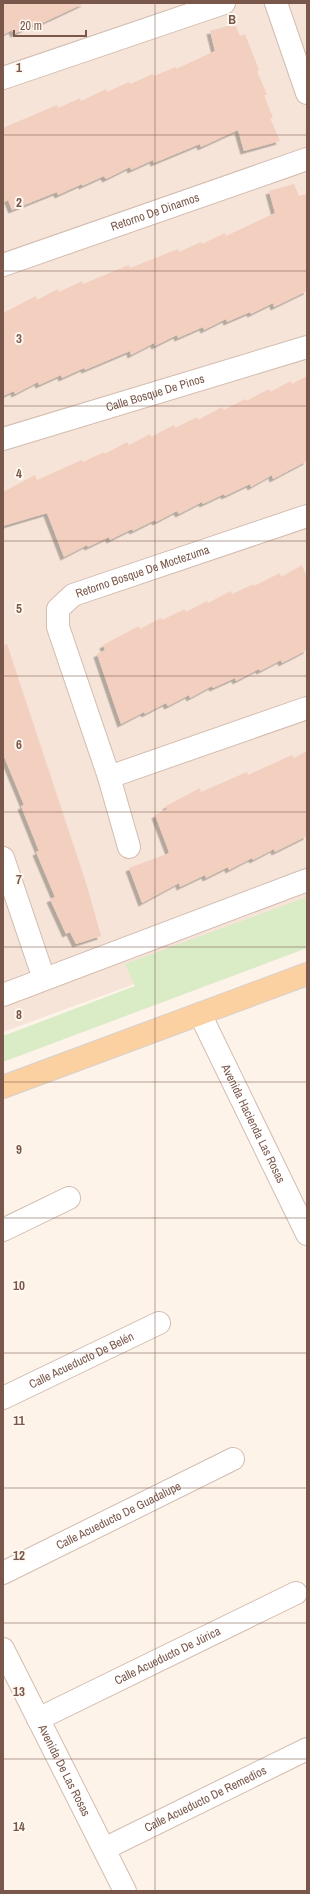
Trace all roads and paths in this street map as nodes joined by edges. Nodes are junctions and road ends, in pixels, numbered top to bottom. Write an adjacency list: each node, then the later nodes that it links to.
1 (224, 3): 3 (street)
2 (276, 3): 4 (street)
3 (3, 78)
4 (307, 93)
5 (307, 160): 6 (street, Retorno De Dinamos)
6 (3, 265)
7 (307, 347): 8 (street, Calle Bosque De Pinos)
8 (3, 439)
9 (307, 516): 11 (street, Retorno Bosque De Moctezuma)
10 (307, 708): 11 (street)
11 (109, 777): 12 (street, Retorno Bosque De Moctezuma)
12 (129, 847)
13 (3, 858): 16 (street)
14 (307, 880): 16 (street)
15 (307, 974): 18 (main road)
16 (44, 979): 17 (street)
17 (3, 995)
18 (200, 1014): 19 (main road); 22 (street, Avenida Hacienda Las Rosas)
19 (3, 1087)
20 (69, 1198): 21 (street)
21 (3, 1230)
22 (307, 1234)
23 (159, 1323): 24 (street, Calle Acueducto De Belén)
24 (3, 1398)
25 (233, 1459): 26 (street, Calle Acueducto De Guadalupe)
26 (3, 1573)
27 (296, 1593): 29 (street, Calle Acueducto De Júrica)
28 (3, 1649): 29 (street, Avenida De Las Rosas)
29 (38, 1719): 31 (street, Avenida De Las Rosas)
30 (307, 1749): 31 (street, Calle Acueducto De Remedios)
31 (104, 1849): 32 (street, Avenida De Las Rosas)
32 (125, 1891)

